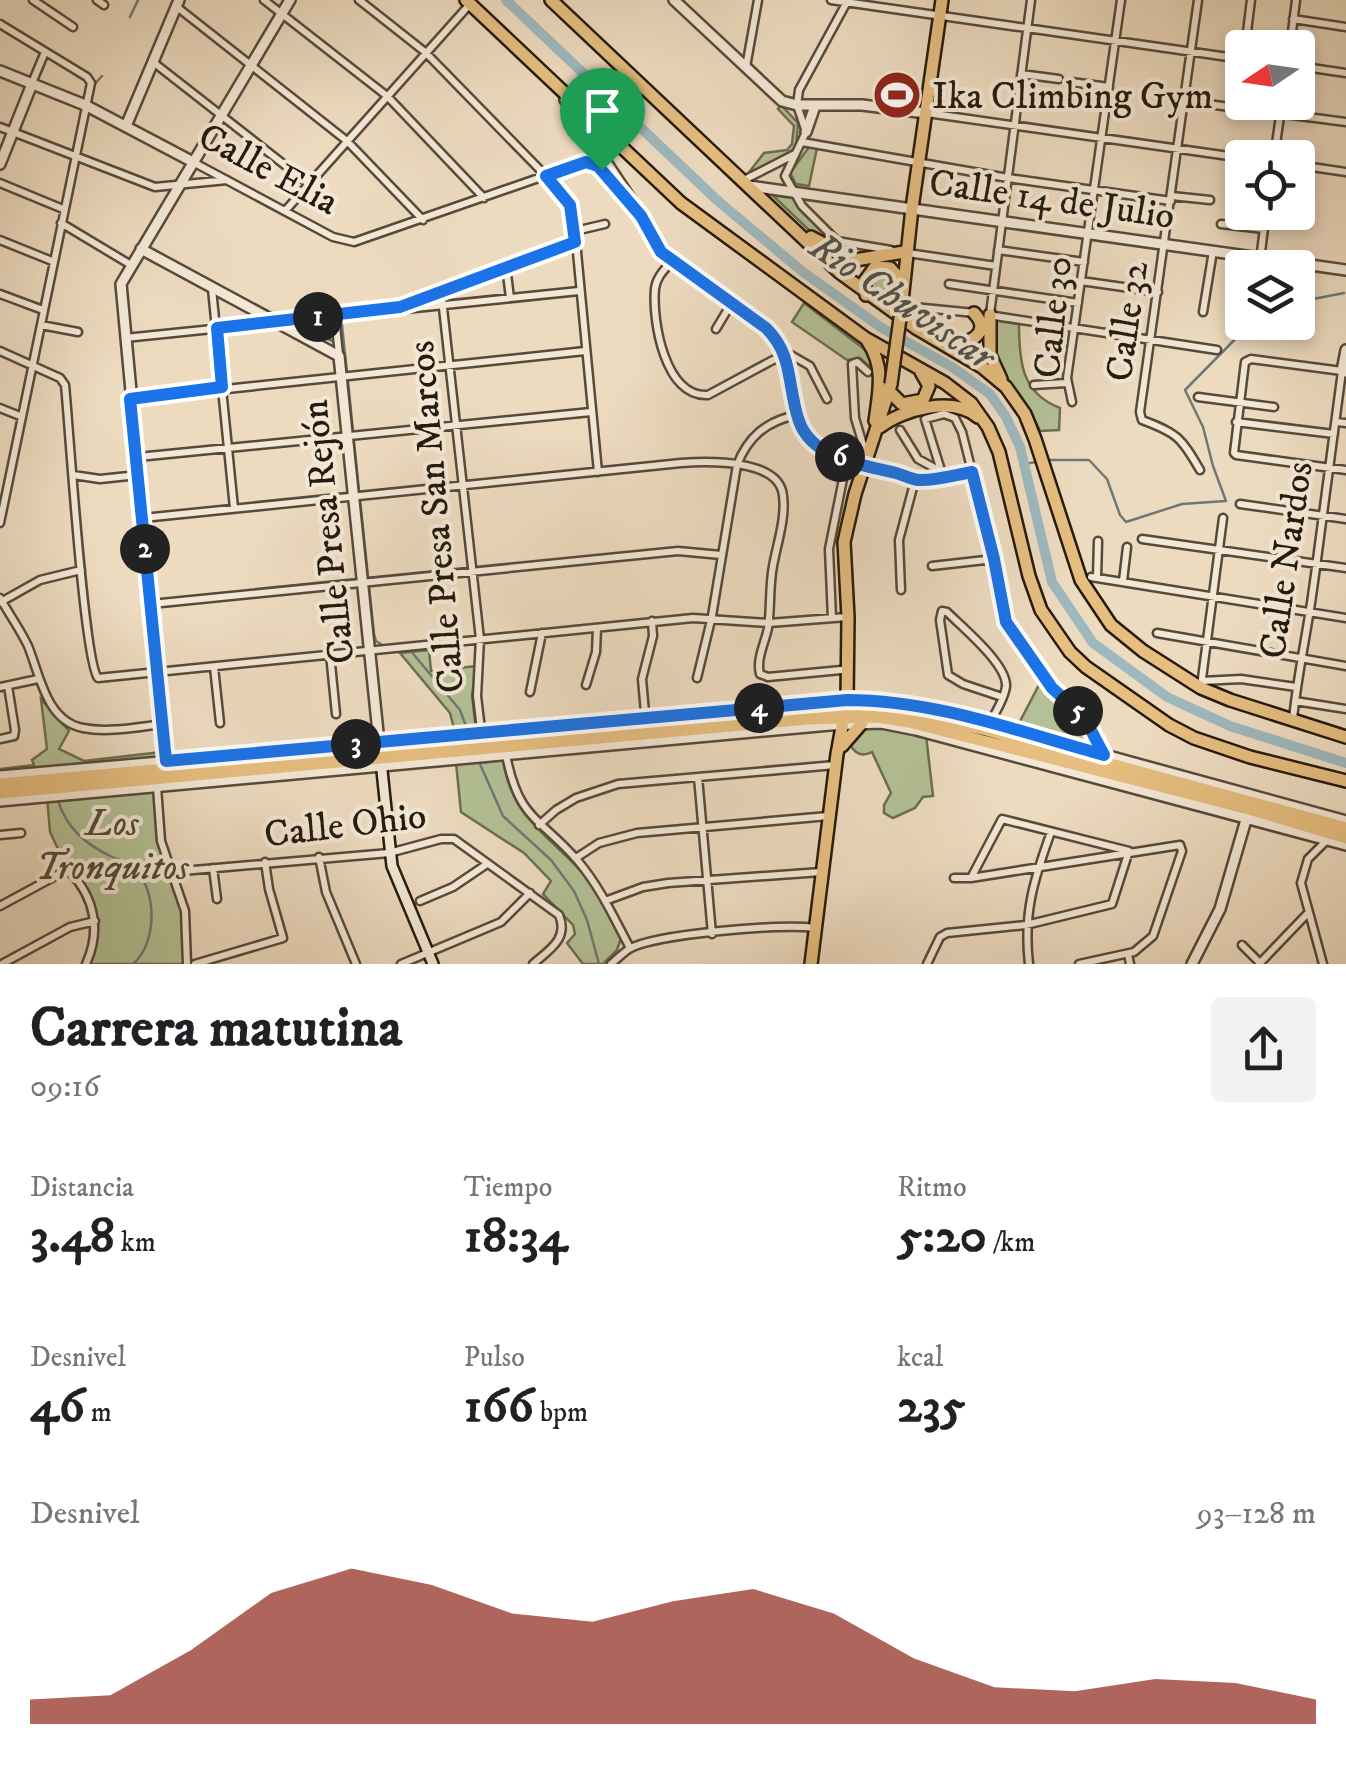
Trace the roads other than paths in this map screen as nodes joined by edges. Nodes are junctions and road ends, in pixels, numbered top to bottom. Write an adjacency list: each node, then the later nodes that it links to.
1 (33, 0): 24 (street)
2 (264, 0): 19 (street)
3 (290, 0): 19 (street)
4 (359, 0): 30 (street)
5 (551, 0): 76 (main road)
6 (674, 0): 18 (street)
7 (758, 0): 36 (street)
8 (831, 0): 16 (street)
9 (942, 0): 20 (main road)
10 (1031, 0): 25 (street)
11 (1121, 0): 28 (street, Calle 30)
12 (1198, 0): 31 (street, Calle 32)
13 (1251, 0): 26 (street)
14 (1296, 0): 21 (street)
15 (467, 1): 30 (street); 32 (main road)
16 (847, 1): 20 (street); 48 (street)
17 (178, 3): 34 (street); 35 (street)
18 (685, 5): 36 (street)
19 (282, 14): 35 (street); 45 (street)
20 (940, 14): 25 (street); 51 (main road)
21 (1294, 19): 23 (street); 27 (street)
22 (0, 24): 29 (street)
23 (1346, 26)
24 (73, 27)
25 (1027, 28): 28 (street); 40 (street)
26 (1247, 30)
27 (1292, 30)
28 (1115, 41): 31 (street); 44 (street, Calle 30)
29 (45, 52): 43 (street); 47 (street)
30 (425, 52): 45 (street); 73 (street)
31 (1191, 52): 33 (street); 46 (street, Calle 32)
32 (523, 54): 66 (street); 142 (main road)
33 (1225, 57)
34 (153, 62): 52 (street); 55 (street)
35 (251, 65): 52 (street); 61 (street)
36 (746, 67): 48 (street)
37 (1315, 68): 39 (street)
38 (0, 70): 43 (street, Calle Elia)
39 (1346, 73)
40 (1021, 74): 41 (street); 56 (street)
41 (1059, 79)
42 (1071, 82): 44 (street)
43 (32, 84): 47 (street, Calle Elia); 58 (street)
44 (1109, 88): 60 (street, Calle 30)
45 (387, 96): 61 (street); 82 (street)
46 (1184, 100): 50 (street); 62 (street, Calle 32)
47 (85, 105): 55 (street, Calle Elia); 65 (street)
48 (797, 105): 49 (street); 59 (street)
49 (815, 106): 51 (street); 59 (street)
50 (1225, 106)
51 (926, 113): 56 (street); 69 (main road)
52 (221, 115): 67 (street); 78 (street)
53 (1315, 118): 54 (street)
54 (1346, 122)
55 (126, 126): 67 (street, Calle Elia)
56 (1014, 126): 60 (street); 74 (street)
57 (0, 127): 58 (street)
58 (13, 132): 65 (street); 70 (street)
59 (804, 137): 63 (street); 69 (street)
60 (1102, 138): 62 (street); 80 (street, Calle 30)
61 (347, 141): 78 (street); 89 (street)
62 (1178, 148): 64 (street); 83 (street, Calle 32)
63 (796, 154): 76 (street); 81 (street)
64 (1225, 155)
65 (75, 156): 79 (street); 86 (street)
66 (602, 156): 68 (street, Calle Elia); 88 (street)
67 (193, 162): 75 (street, Calle Elia); 79 (street)
68 (586, 162): 73 (street, Calle Elia); 88 (street)
69 (919, 162): 74 (street); 85 (main road)
70 (0, 164)
71 (1315, 167): 72 (street)
72 (1346, 172)
73 (546, 176): 82 (street, Calle Elia); 96 (street)
74 (1008, 178): 80 (street); 91 (street)
75 (229, 180): 79 (street); 87 (street, Calle Elia)
76 (746, 183): 81 (street, Calle 14 de Julio); 90 (main road)
77 (0, 184): 86 (street)
78 (309, 184): 87 (street)
79 (179, 185): 101 (street)
80 (1094, 190): 83 (street); 97 (street, Calle 30)
81 (793, 192): 85 (street, Calle 14 de Julio); 102 (street)
82 (484, 198): 89 (street, Calle Elia)
83 (1171, 198): 84 (street); 100 (street, Calle 32)
84 (1210, 200)
85 (912, 208): 91 (street, Calle 14 de Julio); 102 (main road)
86 (63, 209): 92 (street)
87 (285, 211): 89 (street, Calle Elia)
88 (641, 216): 107 (street)
89 (423, 220)
90 (787, 221): 102 (main road); 123 (main road)
91 (1002, 221): 97 (street, Calle 14 de Julio); 103 (street)
92 (61, 223): 106 (street); 109 (street)
93 (605, 224): 96 (street)
94 (1222, 224): 95 (street)
95 (1225, 224)
96 (575, 231): 99 (street)
97 (1088, 233): 100 (street, Calle 14 de Julio); 108 (street, Calle 30)
98 (0, 240): 106 (street)
99 (575, 242): 110 (street); 120 (street)
100 (1165, 244): 104 (street, Calle 14 de Julio); 121 (street, Calle 32)
101 (140, 249): 109 (street); 117 (street)
102 (907, 250): 111 (street); 114 (main road); 129 (main road)
103 (998, 250): 108 (street); 111 (street)
104 (1213, 251): 105 (street, Calle 14 de Julio); 131 (street)
105 (1225, 254)
106 (52, 262): 130 (street)
107 (671, 262): 126 (street); 149 (street)
108 (1084, 262): 115 (street, Calle 30)
109 (131, 264): 141 (street)
110 (506, 266): 118 (street); 124 (street)
111 (996, 266): 119 (street)
112 (1315, 267): 113 (street, Calle 14 de Julio)
113 (1346, 270)
114 (900, 279): 123 (main road); 129 (main road)
115 (1081, 280): 121 (street); 125 (street, Calle 30)
116 (949, 284): 119 (street)
117 (212, 288): 135 (street); 138 (street)
118 (441, 290): 127 (street, Calle Presa San Marcos); 128 (street)
119 (993, 290): 125 (street); 134 (street)
120 (579, 291): 124 (street); 147 (street)
121 (1158, 292): 143 (street, Calle 32)
122 (0, 294): 130 (street)
123 (866, 295): 144 (main road)
124 (510, 298): 127 (street)
125 (1078, 303): 137 (street, Calle 30)
126 (731, 304): 139 (street); 149 (street)
127 (444, 305): 128 (street); 152 (street, Calle Presa San Marcos)
128 (400, 307): 133 (street)
129 (899, 309): 132 (street); 158 (main road, bridge)
130 (43, 310): 136 (street)
131 (1203, 312)
132 (974, 313): 134 (street); 144 (main road)
133 (335, 316): 135 (street); 150 (street, Calle Presa Rejón)
134 (990, 316): 137 (street); 161 (main road)
135 (276, 322): 138 (street); 150 (street)
136 (41, 325): 140 (street); 151 (street)
137 (1074, 327): 143 (street); 157 (street, Calle 30)
138 (217, 328): 141 (street); 160 (street)
139 (716, 329)
140 (78, 332)
141 (124, 338): 163 (street)
142 (865, 338): 153 (main road); 176 (main road)
143 (1151, 338): 145 (street); 191 (street, Calle 32)
144 (941, 342): 161 (main road)
145 (1217, 350)
146 (0, 351): 151 (street)
147 (585, 351): 152 (street); 169 (street)
148 (1346, 354): 155 (street, Calle Nardos)
149 (785, 355): 164 (street); 170 (street)
150 (339, 356): 156 (street, Calle Presa Rejón)
151 (31, 364): 171 (street); 196 (street)
152 (450, 365): 156 (street); 175 (street, Calle Presa San Marcos)
153 (918, 368): 158 (main road); 178 (main road)
154 (868, 372): 177 (street)
155 (1344, 372): 166 (street); 173 (street, Calle Nardos)
156 (340, 376): 160 (street); 181 (street, Calle Presa Rejón)
157 (1066, 383): 159 (street); 165 (street, Calle 30)
158 (889, 385): 176 (main road)
159 (1034, 385)
160 (222, 387): 163 (street); 183 (street)
161 (1006, 387): 246 (main road)
162 (1198, 397): 166 (street)
163 (130, 399): 187 (street)
164 (827, 399)
165 (1072, 402)
166 (1239, 402): 167 (street); 172 (street)
167 (1274, 407)
168 (0, 408): 171 (street)
169 (591, 412): 175 (street); 193 (street)
170 (797, 415): 186 (street); 189 (street)
171 (20, 416): 185 (street)
172 (1236, 422): 180 (street); 190 (street)
173 (1336, 422): 174 (street); 180 (street, Calle Nardos)
174 (1346, 423)
175 (456, 424): 181 (street); 199 (street, Calle Presa San Marcos)
176 (876, 424): 177 (street); 178 (main road); 184 (main road); 188 (main road)
177 (858, 426): 184 (street)
178 (988, 426): 272 (main road)
179 (900, 430): 195 (street)
180 (1334, 434): 190 (street, Calle Nardos)
181 (346, 435): 183 (street); 200 (street, Calle Presa Rejón)
182 (0, 447): 185 (street)
183 (229, 448): 187 (street); 203 (street)
184 (864, 448): 188 (main road)
185 (14, 450): 202 (street)
186 (838, 456): 188 (street); 228 (street)
187 (136, 458): 197 (street)
188 (860, 465): 198 (street); 228 (main road)
189 (736, 466): 193 (street); 213 (street); 231 (street)
190 (1329, 468): 192 (street); 204 (street, Calle Nardos)
191 (1200, 470)
192 (1346, 470)
193 (598, 472): 199 (street)
194 (972, 472): 195 (street); 195 (street); 214 (street)
195 (942, 474): 198 (street)
196 (74, 475): 197 (street); 218 (street)
197 (138, 475): 205 (street)
198 (914, 480): 222 (street)
199 (462, 485): 200 (street); 219 (street, Calle Presa San Marcos)
200 (354, 496): 203 (street); 221 (street, Calle Presa Rejón)
201 (1240, 504): 204 (street)
202 (2, 506): 208 (street)
203 (234, 508): 205 (street)
204 (1323, 516): 207 (street); 215 (street, Calle Nardos)
205 (142, 518): 225 (street)
206 (1223, 518): 212 (street)
207 (1346, 519)
208 (0, 523)
209 (1142, 539): 212 (street)
210 (1098, 542): 220 (street)
211 (1127, 547): 220 (street)
212 (1220, 550): 215 (street); 223 (street)
213 (721, 555): 219 (street); 227 (street)
214 (994, 559): 216 (street); 268 (street)
215 (1316, 564): 217 (street); 226 (street, Calle Nardos)
216 (932, 566)
217 (1346, 568)
218 (82, 570): 224 (street); 243 (street)
219 (472, 571): 221 (street); 235 (street, Calle Presa San Marcos)
220 (1122, 581): 223 (street)
221 (362, 582): 225 (street); 237 (street, Calle Presa Rejón)
222 (901, 590)
223 (1214, 596): 226 (street); 236 (street)
224 (1, 601): 245 (street)
225 (151, 604): 243 (street)
226 (1309, 613): 229 (street); 239 (street, Calle Nardos)
227 (712, 616): 230 (street); 231 (street); 244 (street)
228 (841, 617): 231 (street); 242 (main road); 255 (main road)
229 (1346, 618)
230 (652, 621): 232 (street); 257 (street)
231 (769, 622): 242 (street)
232 (597, 628): 234 (street); 247 (street)
233 (1156, 633): 236 (street)
234 (542, 634): 235 (street); 250 (street)
235 (480, 640): 237 (street); 262 (street, Calle Presa San Marcos)
236 (1208, 644): 239 (street); 246 (street)
237 (369, 650): 238 (street); 266 (street, Calle Presa Rejón)
238 (330, 654): 241 (street); 254 (street)
239 (1302, 659): 240 (street); 249 (street, Calle Nardos)
240 (1346, 666)
241 (214, 667): 243 (street); 258 (street)
242 (841, 670): 255 (main road)
243 (158, 672): 260 (street)
244 (697, 678)
245 (38, 679): 248 (street); 260 (street)
246 (1202, 684): 249 (street); 256 (main road)
247 (586, 685)
248 (4, 686): 264 (street)
249 (1296, 687): 252 (street, Calle Nardos)
250 (530, 692)
251 (1002, 697): 251 (street); 261 (street)
252 (1295, 700): 253 (street); 256 (street, Calle Nardos)
253 (1346, 709)
254 (336, 714)
255 (843, 714): 257 (main road); 259 (street); 261 (main road); 261 (street); 265 (main road); 267 (main road)
256 (1292, 720): 263 (main road)
257 (646, 721): 262 (main road)
258 (220, 723)
259 (862, 723): 267 (main road); 278 (street)
260 (164, 724): 269 (street)
261 (986, 731): 268 (main road); 268 (street)
262 (481, 735): 266 (main road)
263 (1346, 737)
264 (0, 739)
265 (505, 750): 266 (main road); 280 (street)
266 (380, 754): 269 (main road); 274 (main road); 275 (street); 287 (street, Calle Presa Rejón)
267 (836, 759): 271 (street); 279 (main road)
268 (1107, 763): 278 (main road); 282 (street)
269 (166, 765): 270 (street); 273 (main road); 274 (main road)
270 (0, 776)
271 (698, 778): 280 (street); 281 (street)
272 (1346, 781)
273 (0, 784)
274 (99, 784): 276 (main road)
275 (157, 786): 277 (street); 294 (street)
276 (0, 793)
277 (0, 801)
278 (1249, 809): 282 (main road); 327 (street)
279 (828, 816): 281 (street); 295 (main road)
280 (539, 825): 289 (street)
281 (702, 827): 289 (street); 298 (street)
282 (1341, 831): 304 (street)
283 (1051, 832): 286 (street); 293 (street); 297 (street)
284 (20, 833): 285 (street)
285 (0, 835)
286 (1129, 850): 293 (street); 306 (street); 312 (street)
287 (389, 852): 288 (street, Calle Ohio); 291 (street, Calle Ohio); 313 (street, Calle Presa Rejón)
288 (319, 858): 290 (street, Calle Ohio); 318 (street)
289 (576, 858): 302 (street)
290 (266, 862): 292 (street, Calle Ohio); 317 (street)
291 (488, 864): 299 (street, Calle Ohio); 301 (street)
292 (213, 868): 294 (street, Calle Ohio); 300 (street)
293 (1038, 868): 297 (street); 306 (street)
294 (172, 872): 316 (street)
295 (821, 872): 298 (street); 307 (main road)
296 (954, 878): 297 (street)
297 (971, 878)
298 (707, 880): 302 (street); 308 (street)
299 (530, 893): 313 (street); 320 (street, Calle Ohio)
300 (217, 899)
301 (420, 901)
302 (606, 901): 310 (street)
303 (0, 906): 305 (street)
304 (1308, 914): 311 (street); 328 (street)
305 (95, 921): 314 (street); 315 (street)
306 (1026, 925): 323 (street); 324 (street)
307 (814, 928): 308 (street); 322 (main road)
308 (712, 934): 310 (street)
309 (1242, 945): 328 (street)
310 (630, 948): 321 (street)
311 (1319, 953): 329 (street); 330 (street)
312 (1128, 954): 325 (street); 326 (street)
313 (431, 960): 319 (street)
314 (2, 964)
315 (86, 964)
316 (187, 964)
317 (195, 964)
318 (356, 964)
319 (401, 964)
320 (532, 964)
321 (611, 964)
322 (811, 964)
323 (927, 964)
324 (1029, 964)
325 (1079, 964)
326 (1130, 964)
327 (1192, 964)
328 (1259, 964)
329 (1315, 964)
330 (1323, 964)

